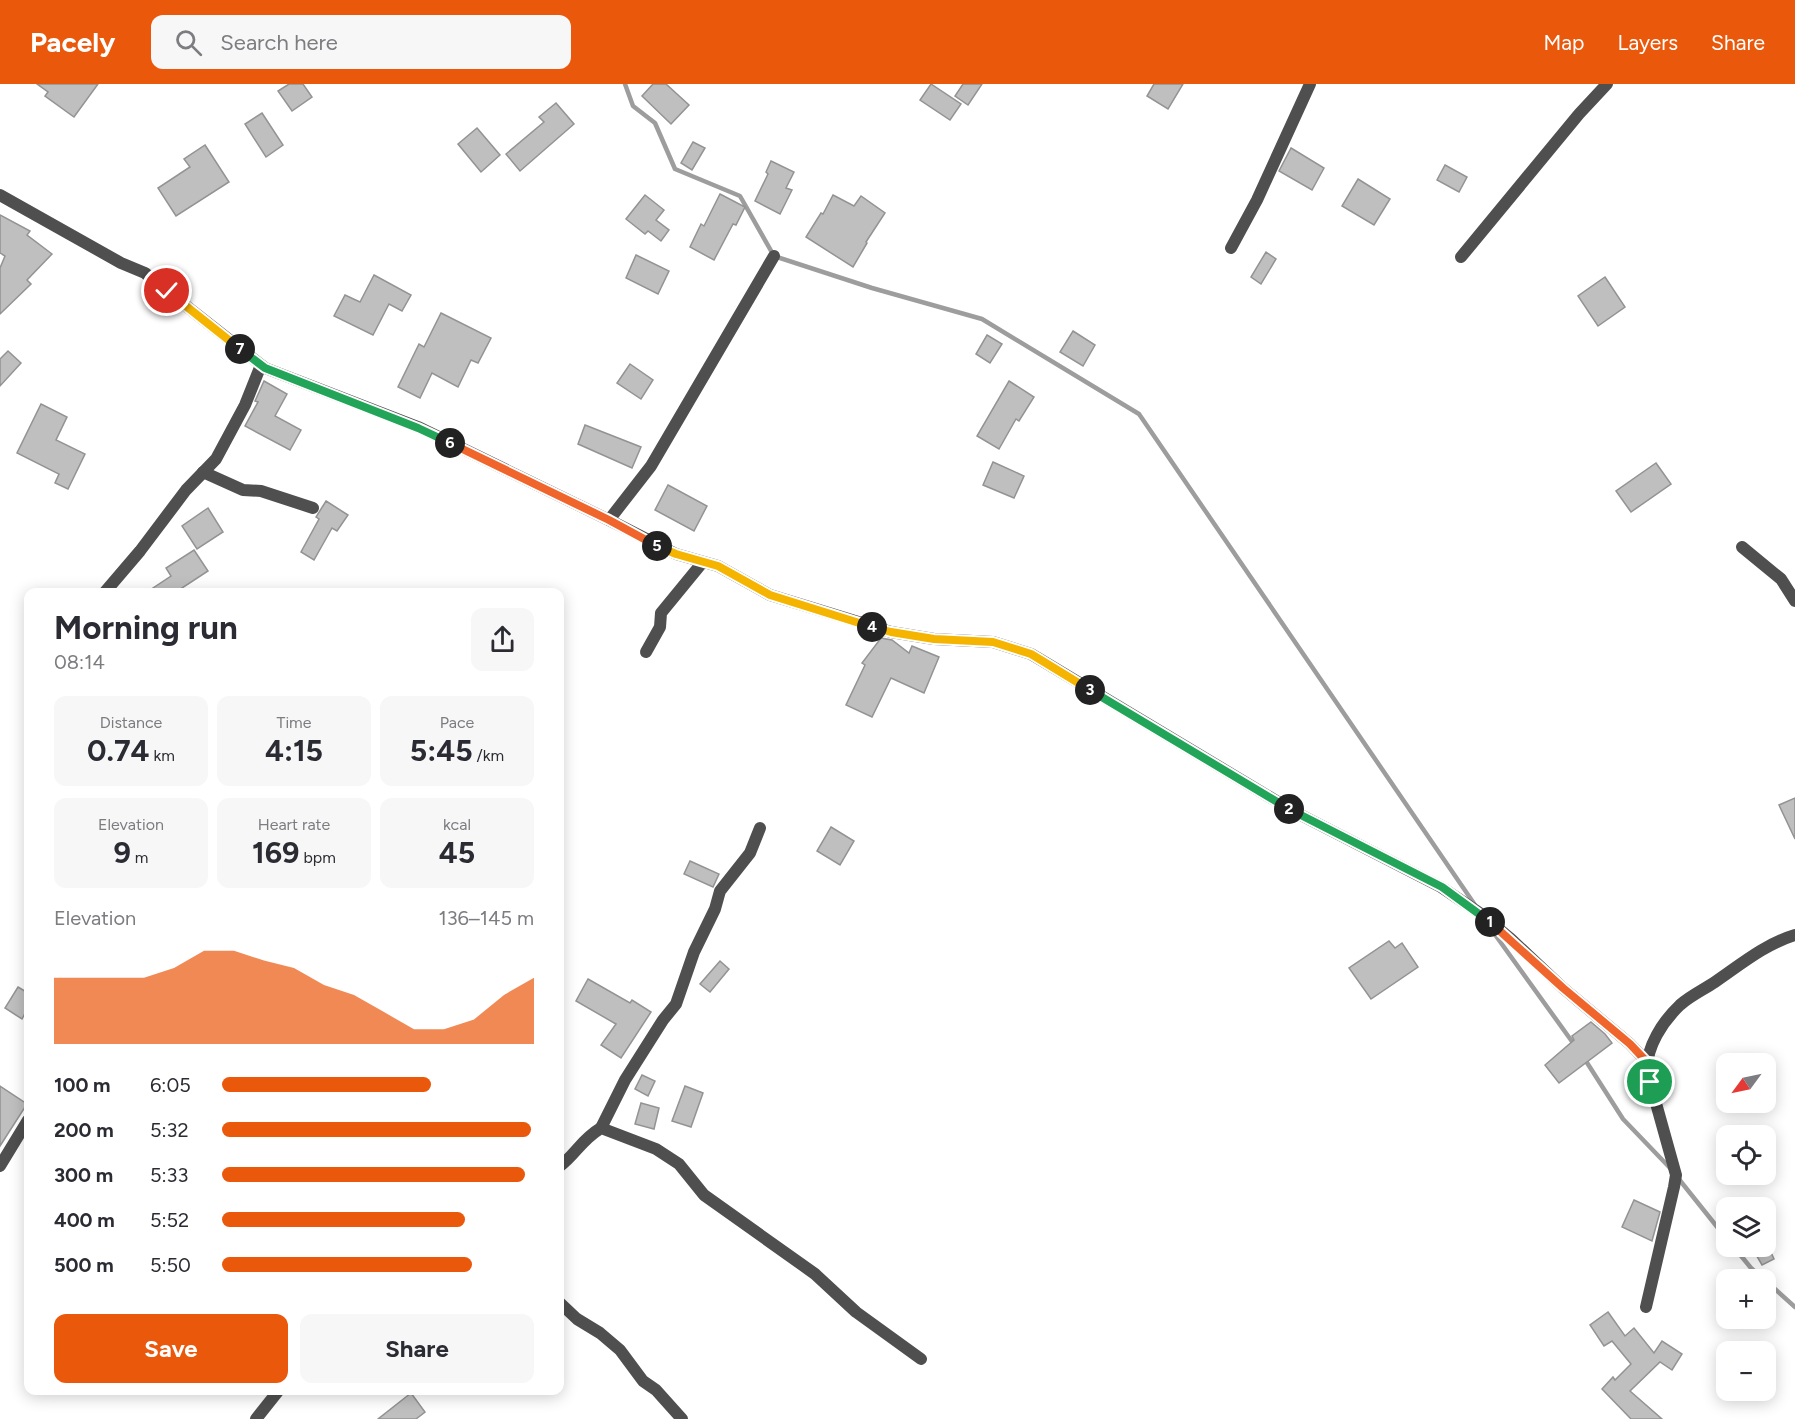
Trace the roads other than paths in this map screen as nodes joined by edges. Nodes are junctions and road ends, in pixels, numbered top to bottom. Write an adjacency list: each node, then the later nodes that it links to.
1 (1310, 84): 4 (street)
2 (1607, 84): 6 (street)
3 (0, 195): 7 (street)
4 (1231, 248)
5 (774, 256): 10 (street)
6 (1461, 257)
7 (261, 365): 8 (street); 10 (street)
8 (203, 472): 9 (street); 13 (street)
9 (313, 508)
10 (609, 520): 12 (street)
11 (1742, 547): 14 (street)
12 (702, 563): 15 (street); 18 (street)
13 (108, 588)
14 (1795, 601)
15 (646, 652)
16 (760, 828): 20 (street)
17 (1795, 935): 18 (street)
18 (1647, 1062): 24 (street)
19 (24, 1127): 22 (street)
20 (601, 1128): 21 (street); 25 (street)
21 (564, 1163)
22 (0, 1167)
23 (564, 1307): 28 (street)
24 (1646, 1307)
25 (921, 1359)
26 (275, 1395): 27 (street)
27 (256, 1419)
28 (682, 1419)

